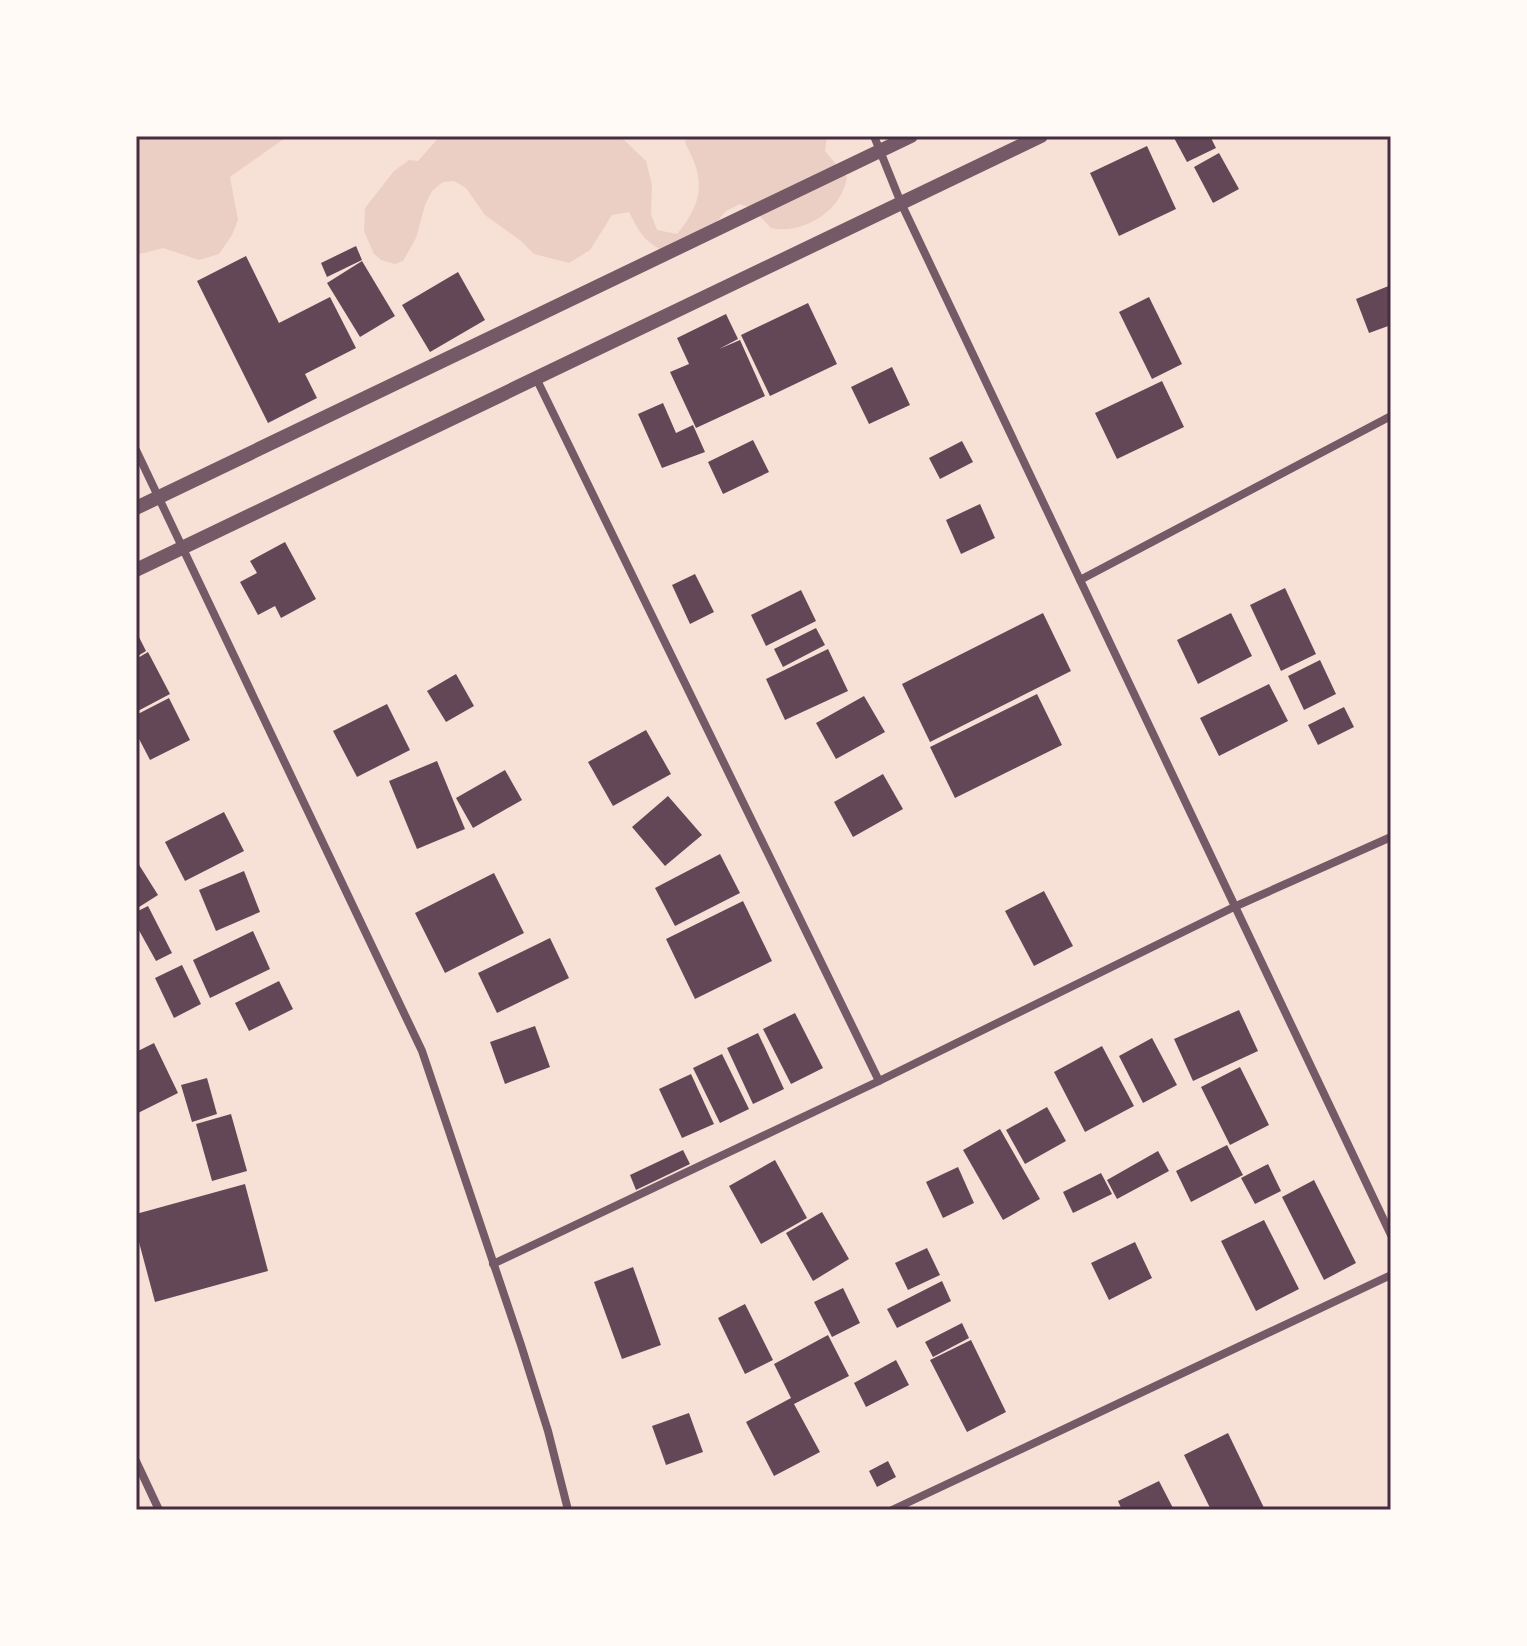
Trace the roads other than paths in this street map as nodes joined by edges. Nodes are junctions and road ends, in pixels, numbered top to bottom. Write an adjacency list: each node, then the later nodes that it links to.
1 (874, 136): 4 (street)
2 (911, 136): 4 (street)
3 (1041, 136): 5 (street)
4 (881, 151): 5 (street); 9 (street)
5 (901, 203): 6 (street); 13 (street)
6 (536, 377): 11 (street); 16 (street)
7 (1391, 416): 13 (street)
8 (136, 450): 9 (street)
9 (158, 498): 10 (street); 11 (street)
10 (136, 508)
11 (182, 548): 12 (street); 18 (street)
12 (136, 570)
13 (1080, 580): 15 (street)
14 (1391, 837): 15 (street)
15 (1234, 907): 16 (street); 17 (street)
16 (879, 1081): 18 (street)
17 (1391, 1235)
18 (493, 1264): 22 (street)
19 (1391, 1275): 23 (street)
20 (136, 1461): 21 (street)
21 (159, 1510)
22 (568, 1510)
23 (892, 1510)

